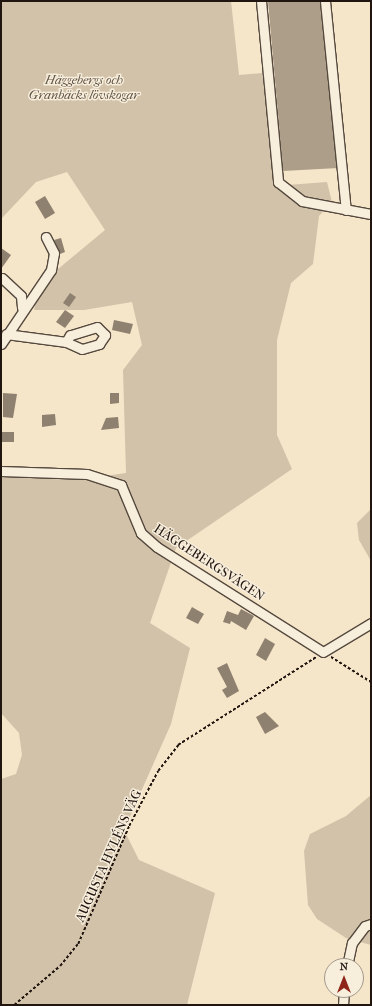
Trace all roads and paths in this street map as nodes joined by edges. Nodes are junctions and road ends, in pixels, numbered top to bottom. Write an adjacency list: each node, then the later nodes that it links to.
1 (262, 1): 3 (street)
2 (325, 1): 3 (street)
3 (346, 210): 4 (street)
4 (371, 214)
5 (46, 237): 7 (street)
6 (2, 278): 7 (street)
7 (22, 308): 8 (street)
8 (6, 334): 9 (street); 10 (street)
9 (66, 342)
10 (1, 344)
11 (1, 471): 13 (street, HÄGGEBERGSVÄGEN)
12 (371, 623): 13 (street)
13 (323, 652): 14 (path); 17 (path, AUGUSTA HYLÉNS VÄG)
14 (371, 682)
15 (371, 924): 16 (street)
16 (349, 958)
17 (14, 1005)

